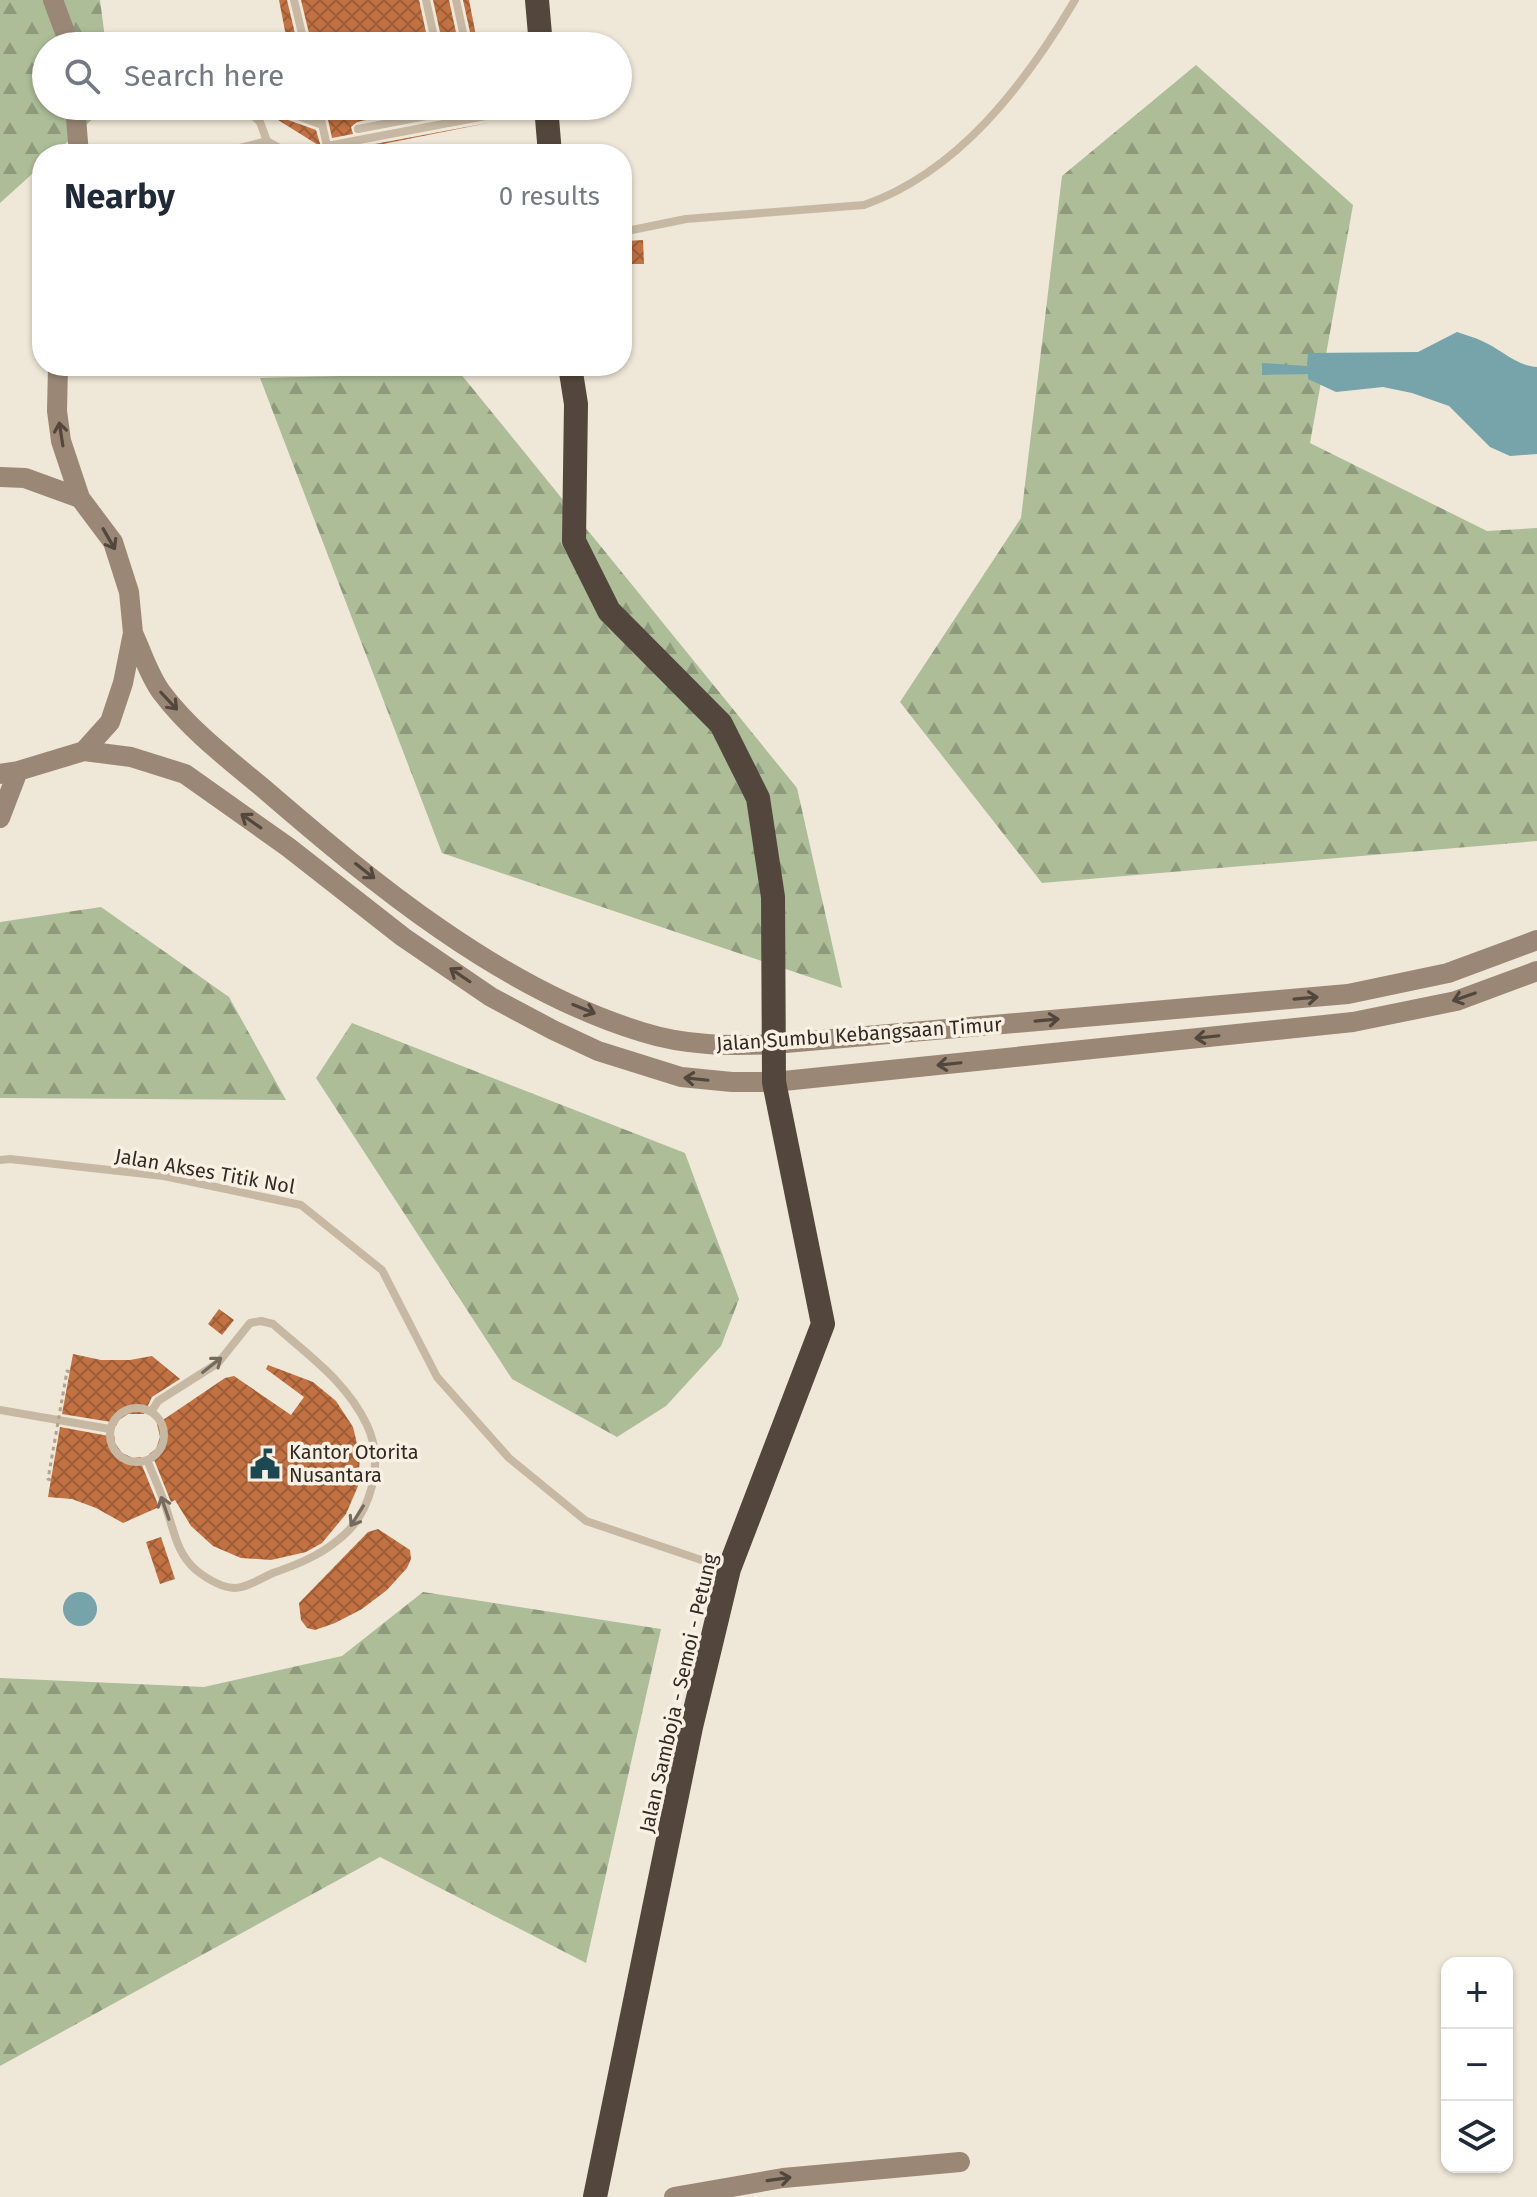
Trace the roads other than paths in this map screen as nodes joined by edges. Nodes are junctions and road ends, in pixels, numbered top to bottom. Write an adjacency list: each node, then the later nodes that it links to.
1 (53, 0): 7 (street)
2 (294, 0): 8 (lane)
3 (426, 0): 9 (lane)
4 (456, 0): 10 (lane)
5 (537, 0): 11 (highway)
6 (1075, 0): 29 (lane)
7 (65, 32)
8 (302, 32)
9 (433, 32)
10 (463, 32)
11 (540, 32)
12 (76, 120): 23 (street)
13 (258, 120): 22 (lane)
14 (309, 120): 20 (lane)
15 (321, 120): 20 (lane)
16 (405, 120): 21 (lane)
17 (463, 120): 19 (lane)
18 (547, 120): 28 (highway)
19 (452, 122): 27 (lane)
20 (322, 125): 26 (lane)
21 (358, 129)
22 (267, 141): 24 (lane); 25 (lane)
23 (78, 144)
24 (255, 144)
25 (272, 144)
26 (327, 144)
27 (355, 144)
28 (549, 144)
29 (632, 230)
30 (58, 376): 33 (street, one-way to 30)
31 (572, 376): 40 (highway, Jalan Samboja - Semoi - Petung)
32 (0, 477): 33 (street)
33 (80, 498): 34 (street, Jalan Sumbu Kebangsaan Timur, one-way to 34)
34 (133, 633): 35 (street, Jalan Sumbu Kebangsaan Timur); 40 (street, Jalan Sumbu Kebangsaan Timur, one-way to 40)
35 (84, 751): 36 (street, Jalan Sumbu Kebangsaan Timur); 41 (street, Jalan Sumbu Kebangsaan Timur, one-way to 35)
36 (9, 773): 37 (street)
37 (0, 818)
38 (1537, 940): 40 (street, Jalan Sumbu Kebangsaan Timur, one-way to 38)
39 (1537, 971): 41 (street, Jalan Sumbu Kebangsaan Timur, one-way to 41)
40 (774, 1044): 41 (highway, Jalan Samboja - Semoi - Petung)
41 (774, 1082): 47 (highway, Jalan Samboja - Semoi - Petung)
42 (0, 1160): 47 (lane, Jalan Akses Titik Nol)
43 (0, 1410): 45 (lane)
44 (151, 1412): 45 (lane); 46 (lane); 46 (lane, one-way to 46)
45 (110, 1429): 46 (lane)
46 (147, 1460)
47 (729, 1569): 49 (highway, Jalan Samboja - Semoi - Petung)
48 (960, 2162): 50 (street, one-way to 48)
49 (595, 2197)
50 (674, 2197)

